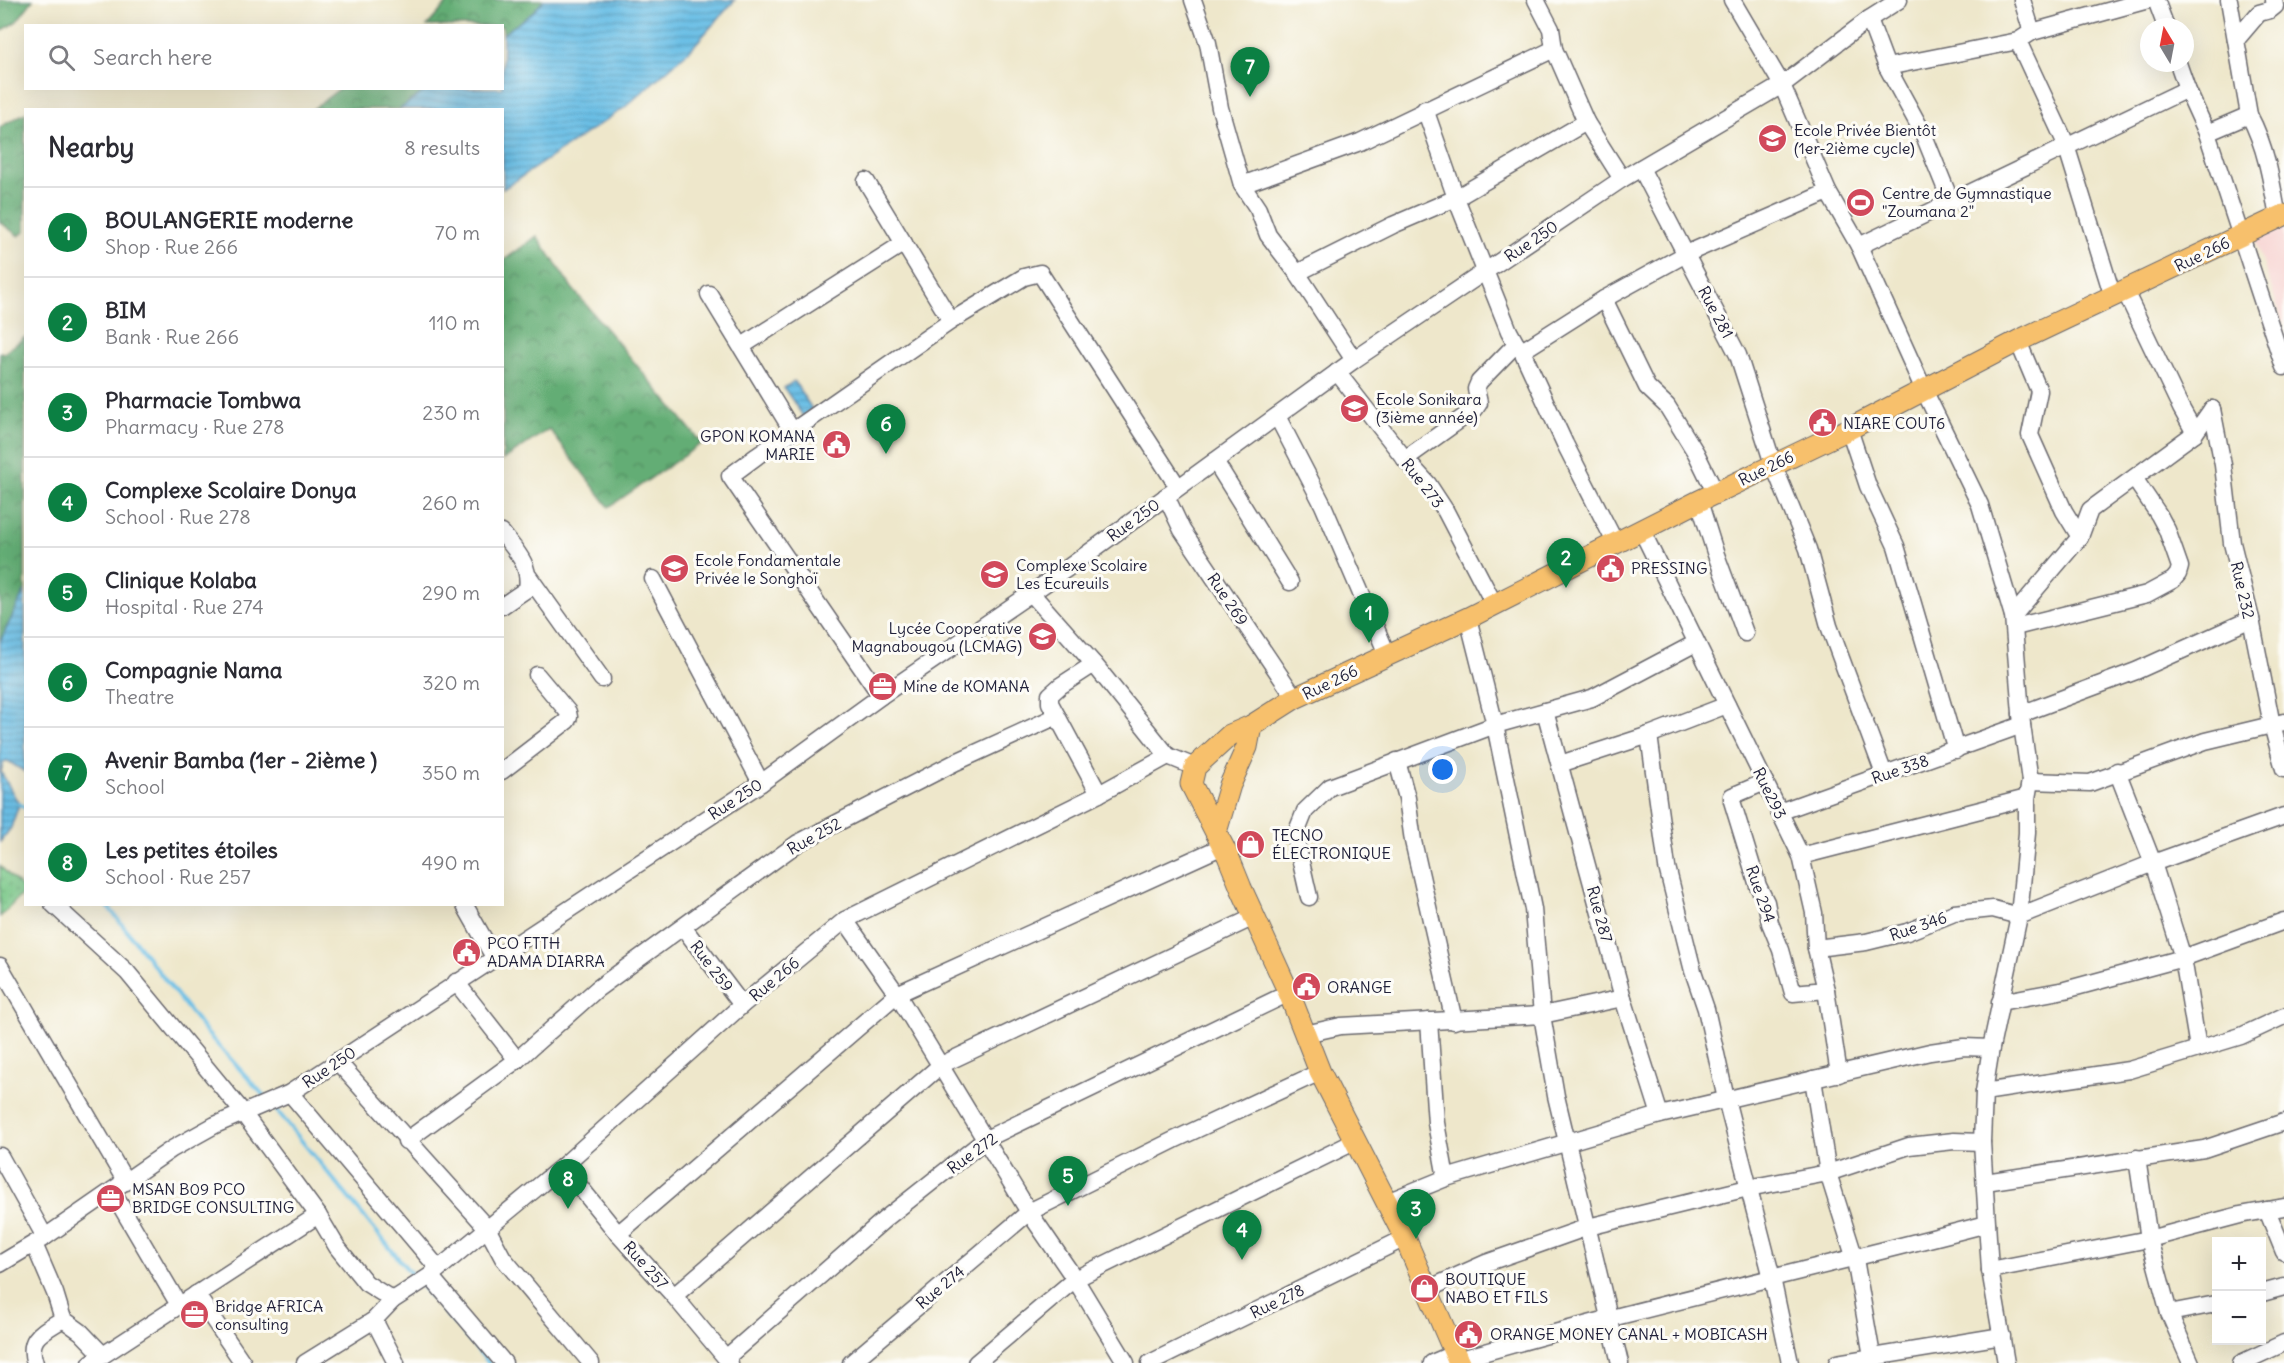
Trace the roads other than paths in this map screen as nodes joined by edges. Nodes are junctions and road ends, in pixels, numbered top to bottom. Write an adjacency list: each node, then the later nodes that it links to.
1 (1193, 0): 27 (street)
2 (1536, 0): 14 (street)
3 (1732, 0): 17 (street)
4 (1899, 0): 11 (street, Rue 250)
5 (2022, 0): 12 (street)
6 (2148, 0): 12 (street)
7 (2156, 0): 10 (street)
8 (2229, 0): 13 (street)
9 (2278, 2): 13 (street)
10 (2163, 18)
11 (1869, 19): 15 (street); 17 (street, Rue 250)
12 (2025, 36): 15 (street); 23 (street)
13 (2236, 40): 20 (street)
14 (1554, 49): 19 (street); 21 (street)
15 (1887, 67): 30 (street)
16 (2181, 72): 18 (street)
17 (1782, 85): 24 (street, Rue 250); 28 (street)
18 (2187, 89): 22 (street); 23 (street)
19 (1425, 109): 27 (street); 29 (street)
20 (2249, 115): 22 (street); 31 (street)
21 (1586, 122): 25 (street); 29 (street)
22 (2207, 133): 32 (street)
23 (2067, 146): 30 (street); 39 (street)
24 (1641, 168): 25 (street, Rue 250); 35 (street, Rue 281)
25 (1622, 179): 36 (street, Rue 250)
26 (866, 181): 33 (street)
27 (1242, 185): 37 (street)
28 (1828, 192): 34 (street); 35 (street)
29 (1456, 198): 36 (street); 37 (street)
30 (1951, 202): 34 (street)
31 (2281, 217): 32 (main road, Rue 266)
32 (2242, 236): 39 (main road, Rue 266); 46 (street)
33 (904, 243): 41 (street); 43 (street)
34 (1859, 246): 48 (street)
35 (1686, 254): 40 (street); 55 (street, Rue 281)
36 (1485, 272): 44 (street); 45 (street, Rue 250)
37 (1297, 273): 45 (street)
38 (709, 294): 43 (street)
39 (2119, 294): 42 (main road, Rue 266); 52 (street)
40 (1604, 299): 44 (street); 58 (street)
41 (951, 321): 51 (street); 57 (street, Rue 269)
42 (2018, 341): 48 (main road, Rue 266); 61 (street)
43 (742, 346): 51 (street)
44 (1519, 348): 53 (street); 62 (street)
45 (1354, 360): 47 (street, Rue 250)
46 (2284, 367)
47 (1337, 372): 49 (street, Rue 250); 53 (street, Rue 273)
48 (1924, 390): 50 (main road, Rue 266); 71 (street)
49 (1277, 416): 54 (street, Rue 250); 74 (street)
50 (1849, 429): 55 (main road, Rue 266); 88 (street)
51 (793, 432): 78 (street)
52 (2195, 433): 56 (street); 70 (street, Rue 232)
53 (1405, 459): 67 (street, Rue 273)
54 (1215, 461): 57 (street, Rue 250); 65 (street)
55 (1773, 464): 58 (main road, Rue 266); 96 (street, Rue 281)
56 (2134, 478): 61 (street); 71 (street)
57 (1172, 492): 66 (street, Rue 250); 79 (street, Rue 269)
58 (1708, 497): 59 (main road, Rue 266); 72 (street)
59 (1642, 531): 62 (main road, Rue 266); 73 (street, Rue293)
60 (504, 535): 63 (street)
61 (2080, 537): 71 (street)
62 (1616, 544): 67 (main road, Rue 266)
63 (529, 577): 68 (street); 77 (street)
64 (652, 579): 99 (street)
65 (1290, 582)
66 (1031, 593): 75 (street); 78 (street, Rue 250)
67 (1494, 604): 69 (main road, Rue 266)
68 (504, 605)
69 (1468, 618): 74 (main road, Rue 266); 86 (street)
70 (2251, 619): 84 (street, Rue 338); 85 (street, Rue 232)
71 (2014, 621): 84 (street)
72 (1745, 633)
73 (1696, 643): 80 (street, Rue293); 81 (street)
74 (1387, 654): 79 (main road, Rue 266)
75 (1094, 664): 82 (street); 89 (street)
76 (537, 675): 93 (street)
77 (602, 679)
78 (881, 696): 99 (street, Rue 250)
79 (1295, 698): 83 (main road, Rue 266)
80 (1727, 705): 87 (street); 98 (street, Rue293)
81 (1545, 711): 86 (street); 91 (street, Rue 287)
82 (1057, 717): 100 (street); 114 (street, Rue 252)
83 (1258, 719): 92 (main road, Rue 266); 104 (main road)
84 (2021, 719): 88 (street, Rue 338); 97 (street)
85 (2278, 723): 94 (street, Rue 232); 95 (street)
86 (1495, 725): 90 (street); 126 (street)
87 (1649, 735): 91 (street); 141 (street)
88 (1956, 750): 96 (street, Rue 338)
89 (1168, 756): 92 (street); 100 (street, Rue 266)
90 (1397, 761): 107 (street); 129 (street)
91 (1560, 764): 123 (street, Rue 287)
92 (1195, 766): 104 (main road)
93 (504, 769)
94 (2284, 769)
95 (2117, 771): 97 (street); 106 (street)
96 (1884, 774): 102 (street, Rue 338)
97 (2030, 781): 101 (street)
98 (1765, 782): 102 (street, Rue293); 120 (street, Rue 294)
99 (760, 783): 116 (street, Rue 250)
100 (1099, 794): 112 (street, Rue 266)
101 (2027, 798): 105 (street); 110 (street)
102 (1779, 812): 105 (street, Rue293)
103 (2284, 816): 106 (street)
104 (1220, 839): 111 (main road); 122 (street)
105 (1801, 856): 115 (street, Rue293)
106 (2153, 863): 110 (street); 117 (street)
107 (1309, 897)
108 (55, 906): 142 (street)
109 (465, 906): 116 (street)
110 (2019, 916): 115 (street, Rue 346); 124 (street)
111 (1254, 917): 121 (main road); 135 (street)
112 (845, 920): 122 (street); 125 (street, Rue 266)
113 (2284, 921): 117 (street)
114 (683, 927): 125 (street, Rue 259); 133 (street, Rue 252)
115 (1816, 948): 120 (street, Rue293)
116 (494, 957): 119 (street, Rue 250)
117 (2183, 958): 124 (street); 132 (street)
118 (0, 966): 156 (street)
119 (456, 982): 133 (street); 134 (street, Rue 250)
120 (1826, 990): 137 (street, Rue293)
121 (1289, 993): 130 (main road); 145 (street, Rue 272)
122 (897, 994): 135 (street); 165 (street)
123 (1623, 998): 126 (street); 143 (street, Rue 287)
124 (2000, 1002): 131 (street)
125 (742, 1005): 152 (street, Rue 266)
126 (1542, 1015): 129 (street); 149 (street)
127 (2284, 1016): 132 (street)
128 (1429, 1021): 129 (street); 130 (street); 154 (street)
129 (1454, 1021)
130 (1305, 1034): 136 (main road)
131 (1990, 1048): 137 (street); 139 (street)
132 (2198, 1048): 139 (street)
133 (517, 1060): 146 (street, Rue 252)
134 (337, 1062): 140 (street, Rue 250); 146 (street)
135 (940, 1065): 145 (street); 180 (street)
136 (1320, 1072): 147 (main road); 160 (street, Rue 274)
137 (1839, 1074): 138 (street)
138 (1813, 1079): 141 (street); 153 (street)
139 (1984, 1092): 148 (street)
140 (290, 1093): 142 (street, Rue 250); 173 (street)
141 (1726, 1099): 143 (street); 157 (street)
142 (242, 1113): 156 (street, Rue 250); 161 (street)
143 (1660, 1115): 149 (street)
144 (2284, 1122): 151 (street)
145 (986, 1138): 160 (street); 193 (street, Rue 272)
146 (406, 1141): 164 (street)
147 (1356, 1141): 158 (main road); 175 (street)
148 (1982, 1142): 153 (street); 155 (street)
149 (1566, 1143): 154 (street); 163 (street)
150 (0, 1156): 168 (street)
151 (2137, 1158): 155 (street); 167 (street)
152 (563, 1166): 164 (street, Rue 266); 165 (street, Rue 257)
153 (1828, 1173): 157 (street); 170 (street)
154 (1446, 1178): 158 (street)
155 (1985, 1182): 162 (street)
156 (119, 1186): 168 (street, Rue 250); 182 (street)
157 (1748, 1188): 163 (street); 174 (street)
158 (1387, 1202): 166 (main road)
159 (2276, 1208): 167 (street); 169 (street)
160 (1029, 1212): 175 (street); 200 (street, Rue 274)
161 (318, 1215): 179 (street); 181 (street)
162 (1987, 1224): 170 (street); 172 (street)
163 (1588, 1227): 177 (street); 185 (street)
164 (487, 1228): 173 (street, Rue 266); 199 (street)
165 (618, 1234): 180 (street, Rue 257)
166 (1405, 1238): 177 (main road); 203 (street, Rue 278)
167 (2149, 1239): 172 (street); 184 (street)
168 (40, 1241): 171 (street, Rue 250); 186 (street)
169 (2284, 1252)
170 (1855, 1259): 174 (street); 190 (street)
171 (0, 1264)
172 (1990, 1270): 188 (street)
173 (434, 1272): 181 (street, Rue 266); 198 (street)
174 (1772, 1278): 185 (street); 206 (street)
175 (1075, 1279): 201 (street); 202 (street)
176 (2284, 1287): 178 (street)
177 (1428, 1289): 191 (main road)
178 (2266, 1292)
179 (196, 1294): 182 (street); 195 (street)
180 (674, 1296): 193 (street, Rue 257)
181 (393, 1300): 187 (street, Rue 266)
182 (179, 1305): 192 (street)
183 (2212, 1305): 184 (street)
184 (2169, 1313): 209 (street)
185 (1610, 1318): 191 (street); 205 (street)
186 (63, 1319): 192 (street); 194 (street)
187 (374, 1320): 196 (street, Rue 266); 197 (street)
188 (2002, 1336): 190 (street); 208 (street)
189 (2284, 1343): 210 (street)
190 (1872, 1356): 207 (street)
191 (1457, 1358): 204 (street)
192 (97, 1359)
193 (728, 1360)
194 (35, 1363)
195 (243, 1363)
196 (305, 1363)
197 (396, 1363)
198 (504, 1363)
199 (591, 1363)
200 (851, 1363)
201 (976, 1363)
202 (1126, 1363)
203 (1150, 1363)
204 (1432, 1363)
205 (1620, 1363)
206 (1790, 1363)
207 (1837, 1363)
208 (2006, 1363)
209 (2191, 1363)
210 (2241, 1363)

